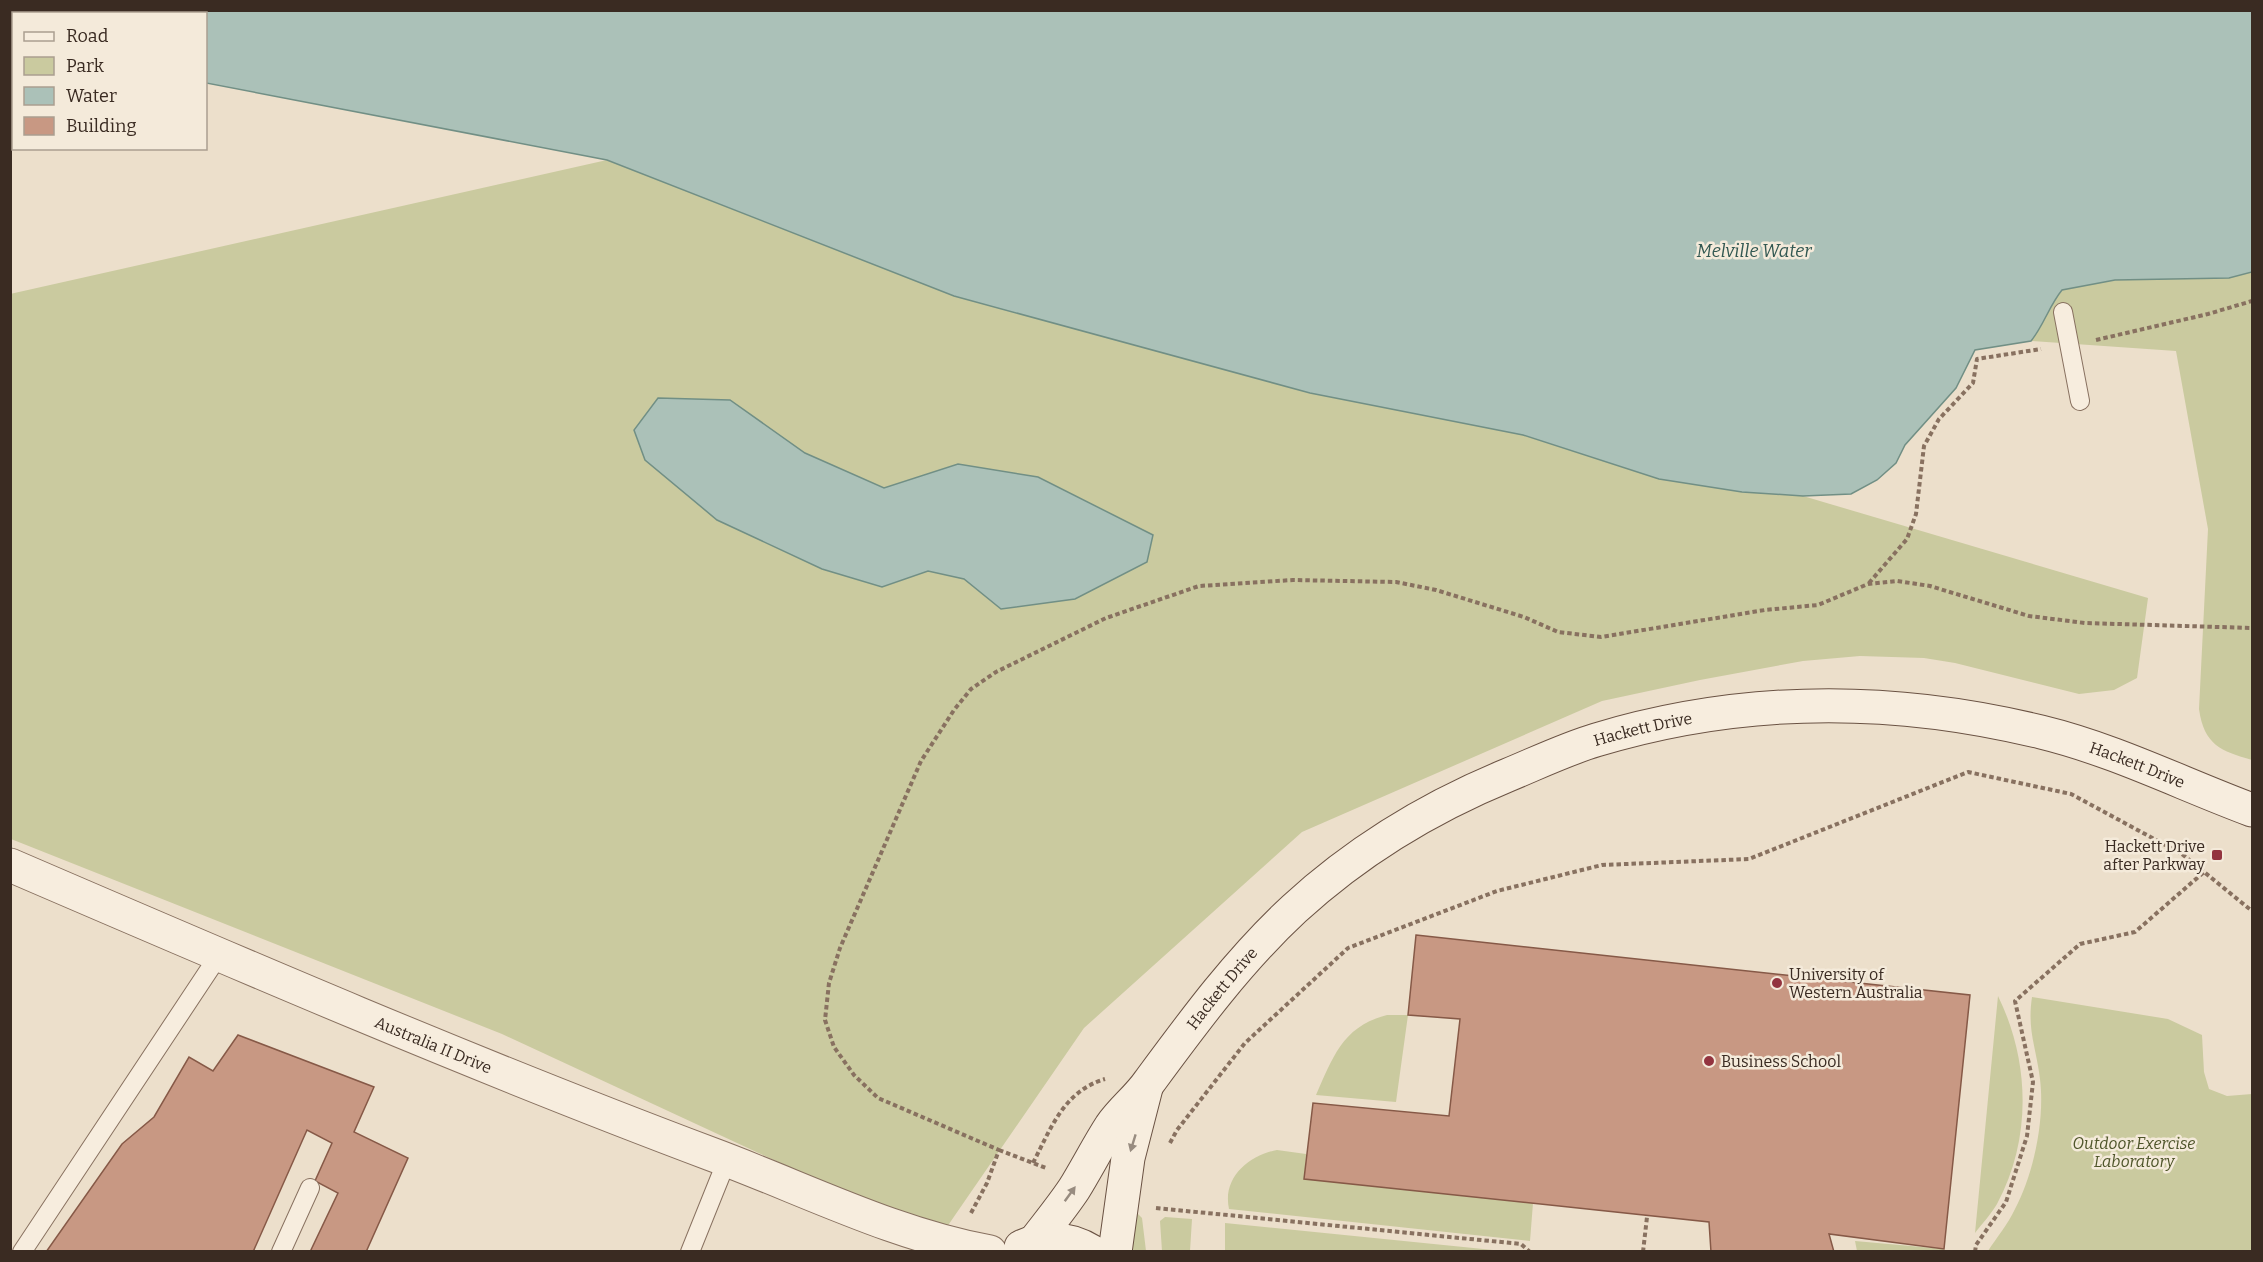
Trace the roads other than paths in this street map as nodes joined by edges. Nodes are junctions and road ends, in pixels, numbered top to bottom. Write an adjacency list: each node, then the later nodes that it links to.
1 (2063, 312): 2 (lane)
2 (2080, 400)
3 (2253, 810): 6 (main road, Hackett Drive)
4 (10, 865): 5 (main road, Australia II Drive)
5 (219, 955): 7 (main road, Australia II Drive); 11 (lane)
6 (1146, 1086): 10 (main road, Hackett Drive, one-way to 6); 17 (main road, Hackett Drive, one-way to 17)
7 (727, 1160): 9 (main road, Australia II Drive); 13 (lane)
8 (310, 1188): 12 (lane)
9 (863, 1215): 14 (main road, Australia II Drive); 15 (main road, Australia II Drive)
10 (1025, 1246): 16 (main road)
11 (22, 1251)
12 (281, 1251)
13 (690, 1251)
14 (909, 1251)
15 (990, 1251)
16 (1094, 1251)
17 (1115, 1251)

